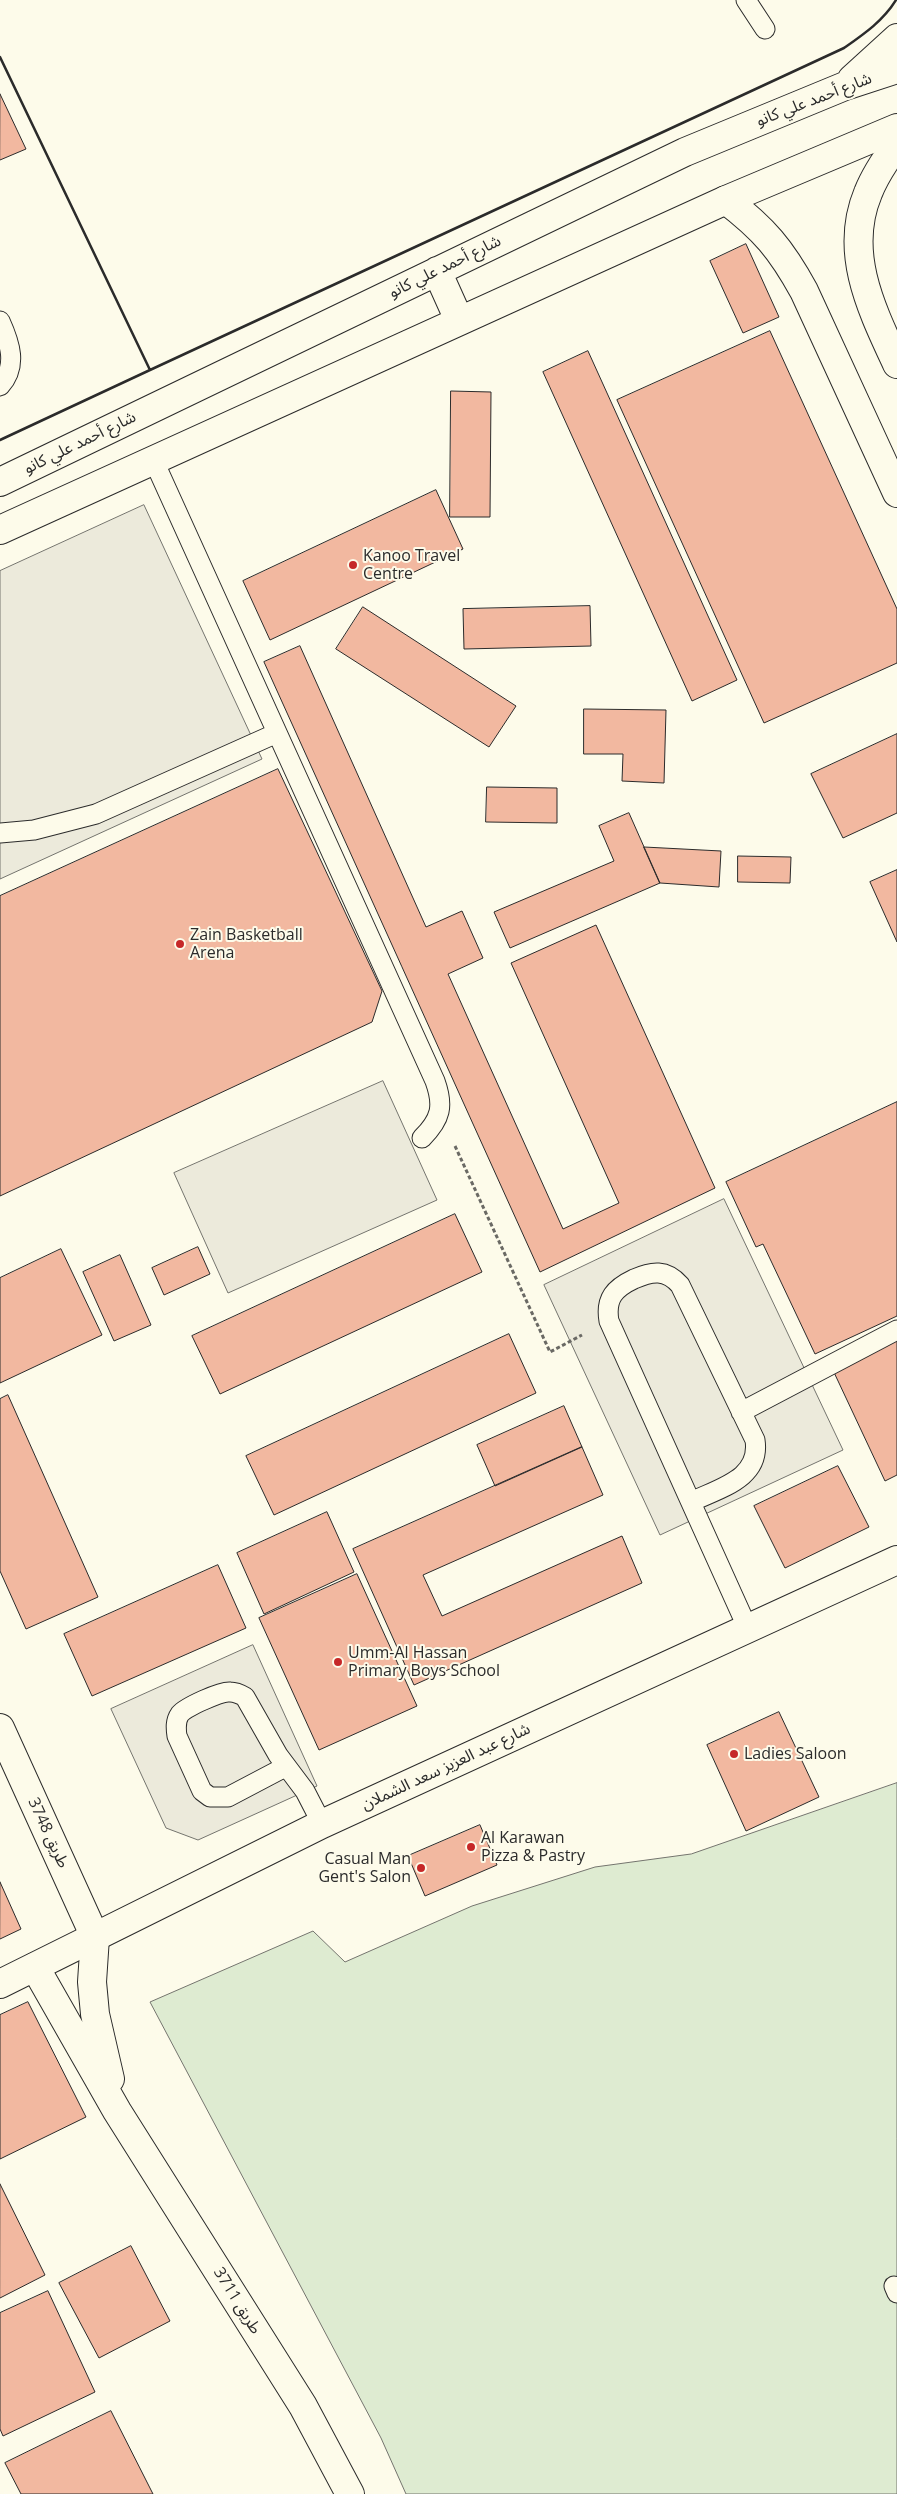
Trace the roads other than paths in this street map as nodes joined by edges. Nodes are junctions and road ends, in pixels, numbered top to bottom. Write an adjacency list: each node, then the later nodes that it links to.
1 (746, 0): 2 (lane)
2 (765, 29)
3 (897, 38): 5 (street)
4 (897, 69): 5 (street, شارع أحمد علي كانو)
5 (845, 86): 9 (street, شارع أحمد علي كانو)
6 (897, 128): 8 (street)
7 (897, 144): 12 (street)
8 (726, 200): 10 (street); 16 (street)
9 (437, 271): 10 (street); 15 (street, شارع أحمد علي كانو)
10 (459, 320): 14 (street)
11 (0, 321): 13 (lane)
12 (897, 364)
13 (0, 386)
14 (153, 459): 17 (street); 18 (lane)
15 (0, 482)
16 (897, 494)
17 (0, 530)
18 (277, 733): 19 (lane); 20 (lane)
19 (0, 833)
20 (422, 1138)
21 (897, 1330): 22 (lane)
22 (741, 1412): 23 (lane); 23 (lane)
23 (691, 1502): 25 (lane)
24 (897, 1560): 25 (street, شارع عبد العزيز سعد الشملان)
25 (748, 1629): 28 (street, شارع عبد العزيز سعد الشملان)
26 (0, 1728): 29 (street, طريق 3748)
27 (285, 1767): 27 (lane); 28 (lane)
28 (322, 1824): 29 (street, شارع عبد العزيز سعد الشملان)
29 (95, 1937): 30 (street, شارع عبد العزيز سعد الشملان); 32 (street, طريق 3711)
30 (35, 1967): 31 (street, شارع عبد العزيز سعد الشملان); 32 (street, طريق 3711)
31 (0, 1984)
32 (117, 2111): 33 (street, طريق 3711)
33 (350, 2494)

